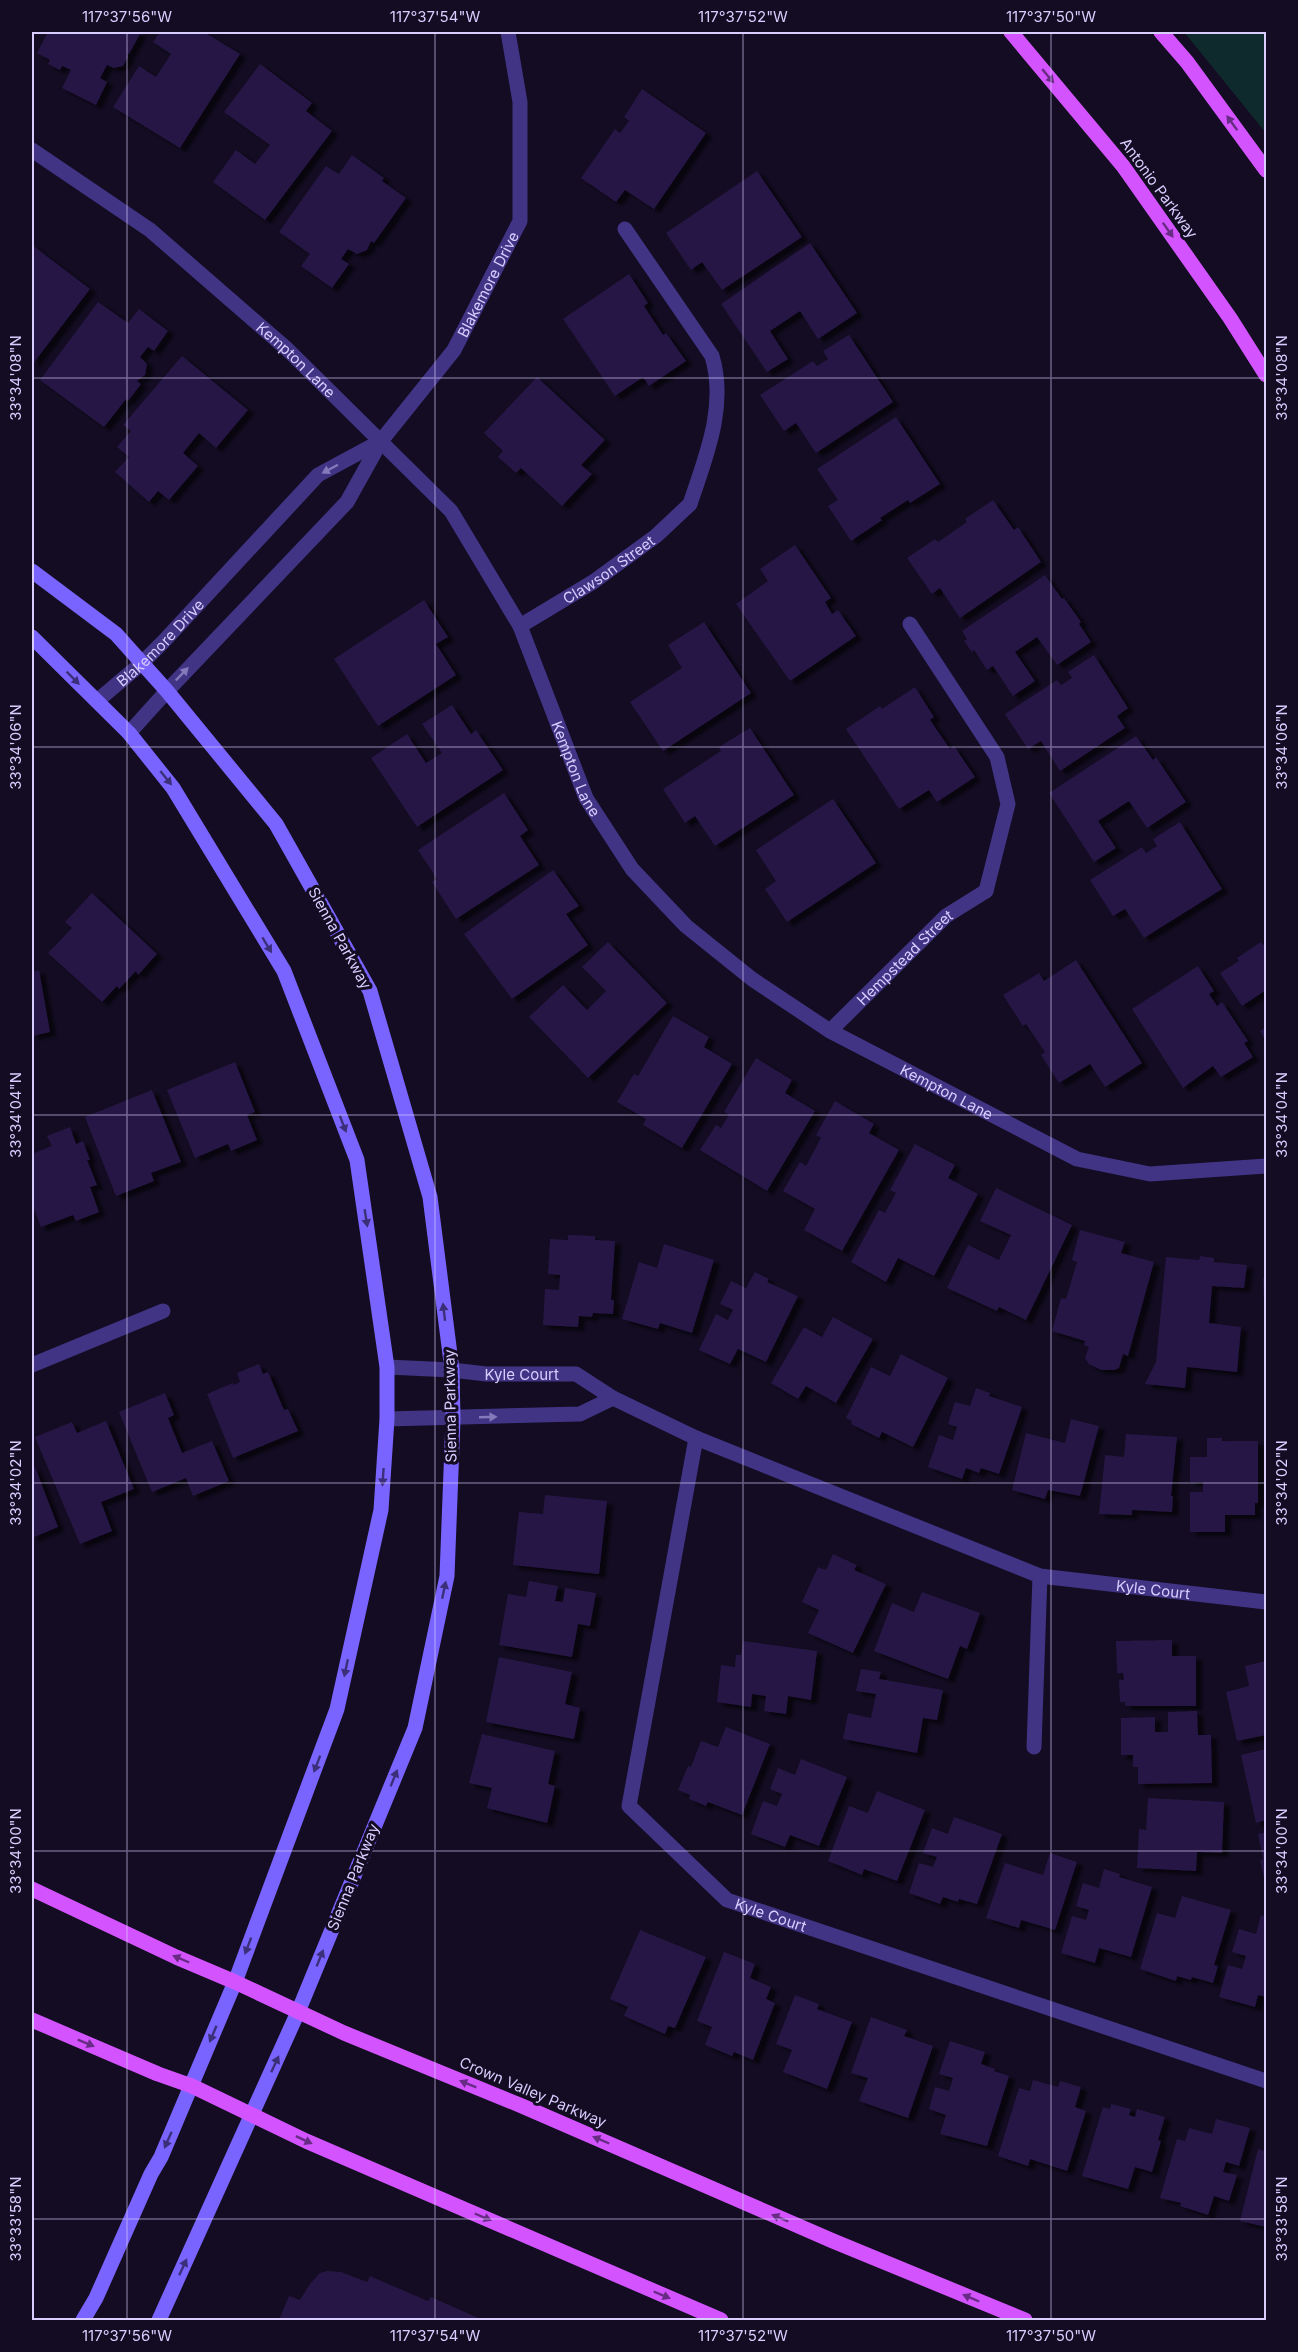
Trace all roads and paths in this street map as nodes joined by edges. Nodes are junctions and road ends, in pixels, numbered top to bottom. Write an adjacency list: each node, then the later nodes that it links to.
1 (508, 32): 8 (street, Blakemore Drive)
2 (1011, 32): 7 (main road, Antonio Parkway, one-way to 7)
3 (1161, 32): 5 (main road, one-way to 3)
4 (32, 150): 8 (street, Kempton Lane)
5 (1266, 170)
6 (625, 229): 11 (street, Clawson Street)
7 (1266, 375)
8 (381, 441): 11 (street, Kempton Lane); 13 (street, Blakemore Drive, one-way to 13); 14 (street, Blakemore Drive, one-way to 8)
9 (32, 571): 13 (main road, Sienna Parkway)
10 (910, 624): 17 (street, Hempstead Street)
11 (520, 626): 17 (street, Kempton Lane)
12 (32, 637): 15 (main road, one-way to 15)
13 (142, 663): 14 (main road, Sienna Parkway); 15 (street, Blakemore Drive)
14 (167, 690): 16 (street, Blakemore Drive); 22 (main road, Sienna Parkway, one-way to 14)
15 (97, 701): 16 (main road)
16 (129, 733): 21 (main road, one-way to 21)
17 (830, 1031): 18 (street, Kempton Lane)
18 (1266, 1166)
19 (163, 1311): 20 (street)
20 (32, 1365)
21 (387, 1367): 22 (street, Kyle Court); 24 (main road)
22 (452, 1370): 23 (street, Kyle Court); 25 (main road, Sienna Parkway)
23 (613, 1398): 25 (street, one-way to 23); 26 (street, Kyle Court)
24 (387, 1419): 25 (street); 31 (main road, one-way to 31)
25 (453, 1419): 32 (main road, Sienna Parkway, one-way to 25)
26 (696, 1438): 27 (street, Kyle Court); 34 (street, Kyle Court)
27 (1040, 1576): 28 (street, Kyle Court); 29 (street)
28 (1266, 1602)
29 (1034, 1747)
30 (32, 1889): 31 (main road, Crown Valley Parkway, one-way to 30)
31 (235, 1982): 32 (main road, Crown Valley Parkway); 35 (main road, one-way to 35)
32 (298, 2013): 36 (main road, Sienna Parkway, one-way to 32); 40 (main road, Crown Valley Parkway, one-way to 32)
33 (32, 2020): 35 (main road, one-way to 35)
34 (1266, 2081)
35 (192, 2086): 36 (main road); 37 (main road, one-way to 37)
36 (251, 2115): 38 (main road, Sienna Parkway, one-way to 36); 39 (main road, one-way to 39)
37 (83, 2320)
38 (159, 2320)
39 (721, 2320)
40 (1025, 2320)

